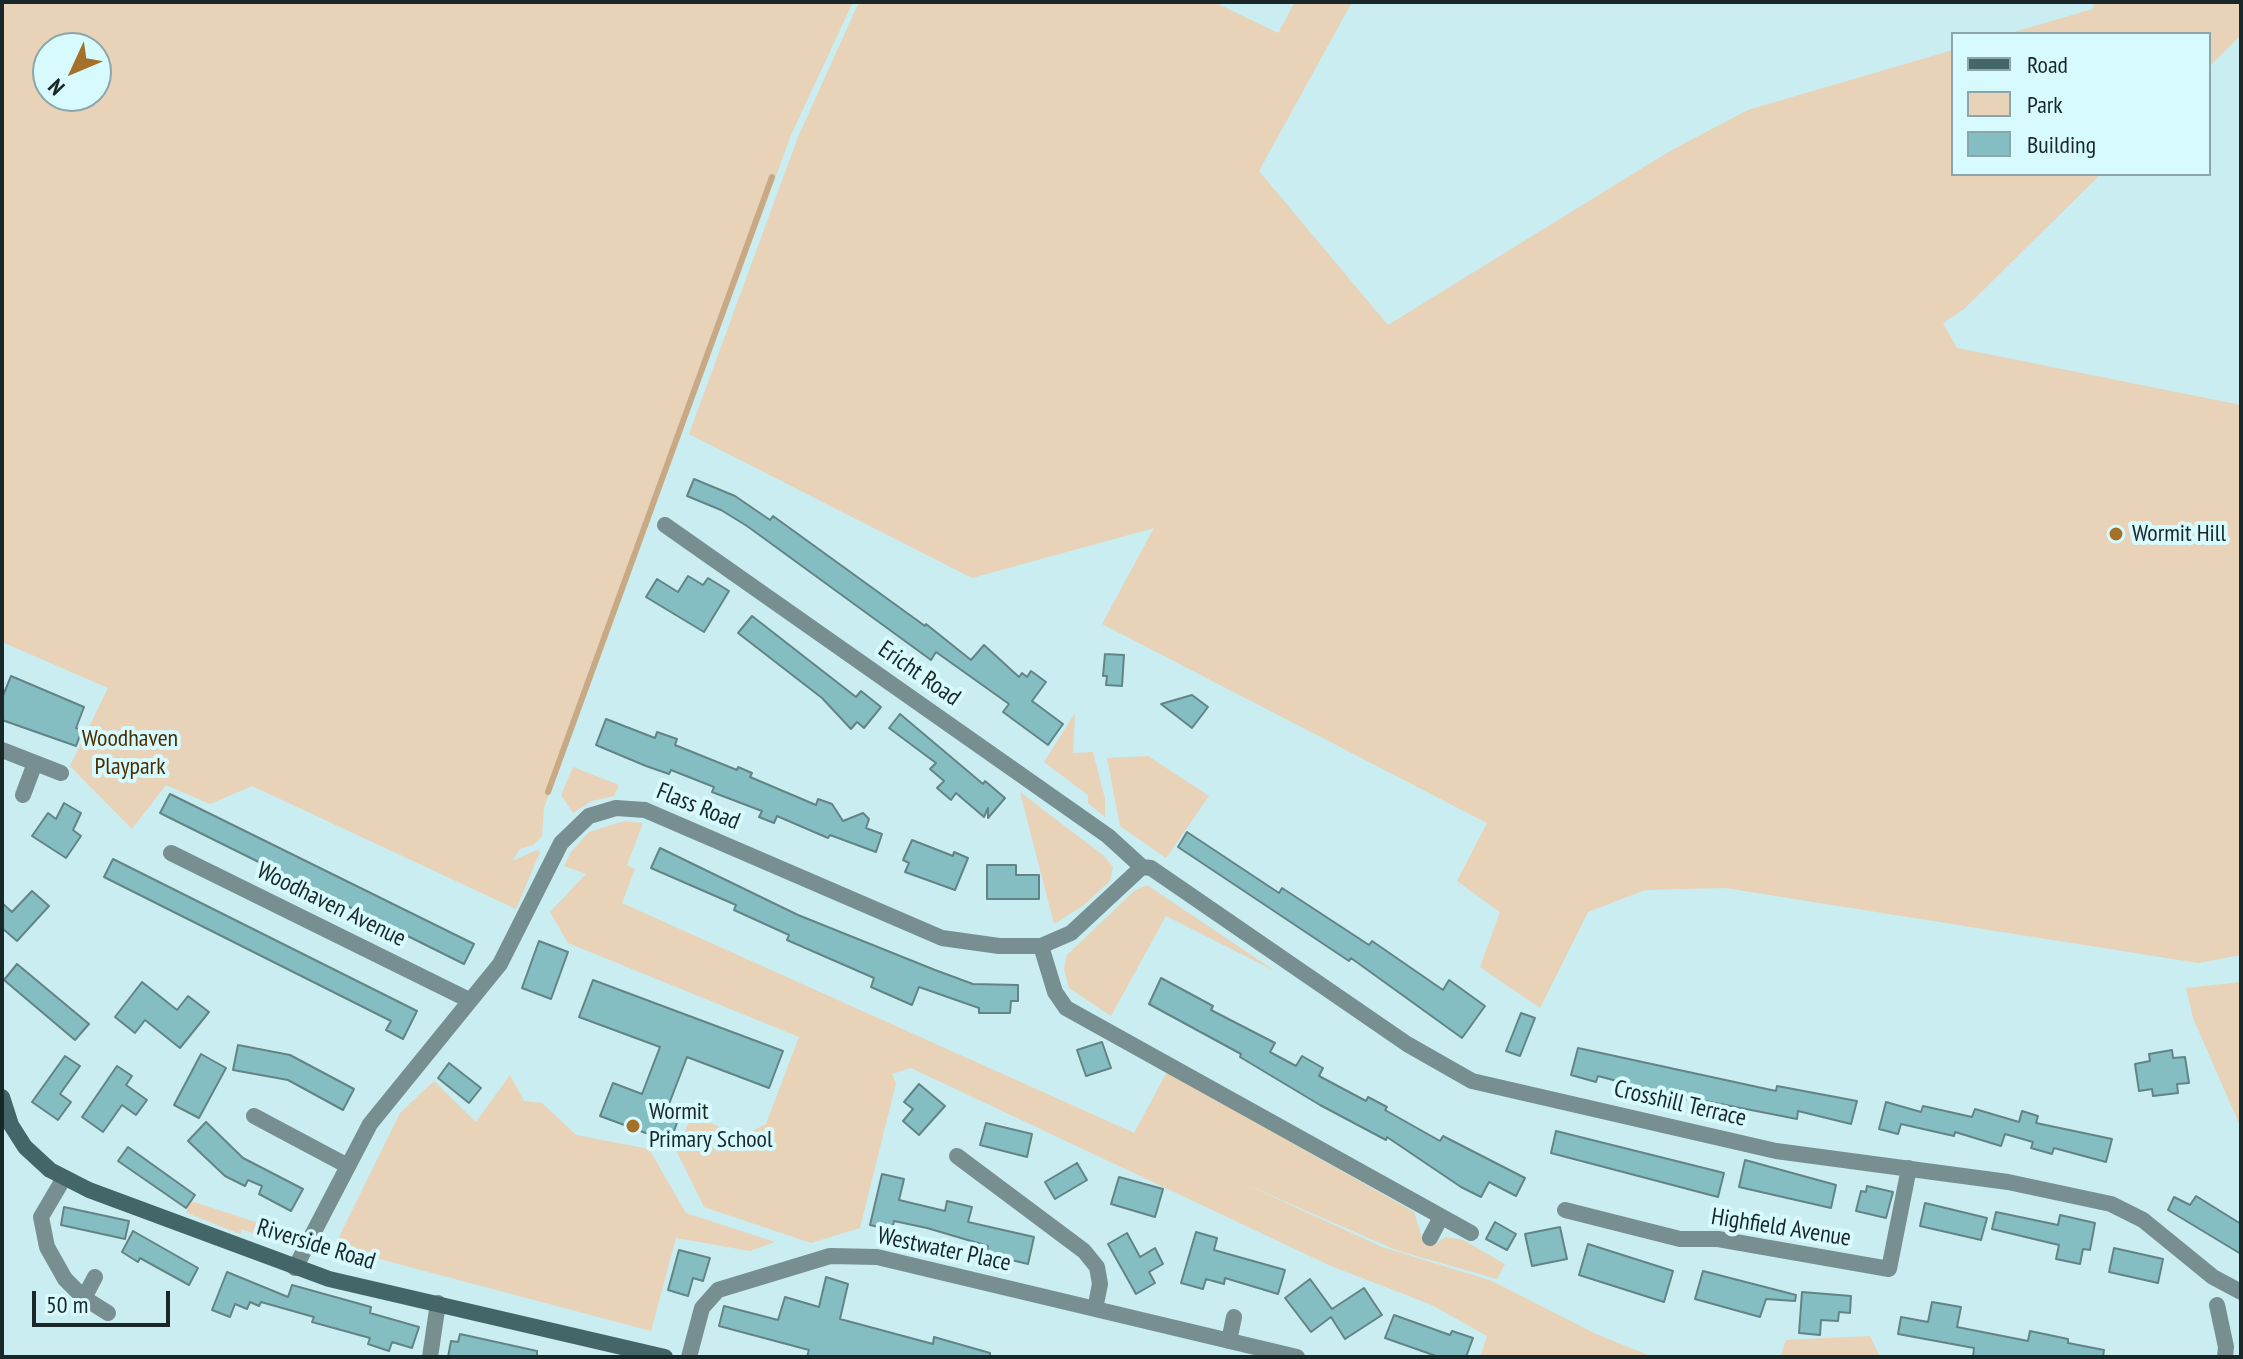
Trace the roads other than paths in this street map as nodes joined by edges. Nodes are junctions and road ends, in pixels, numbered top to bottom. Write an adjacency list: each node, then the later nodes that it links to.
1 (665, 525): 7 (street, Ericht Road)
2 (2, 750): 3 (street)
3 (35, 763): 4 (street); 5 (street)
4 (61, 773)
5 (23, 795)
6 (171, 853): 9 (street, Woodhaven Avenue)
7 (1142, 867): 8 (street, Flass Road); 14 (street, Crosshill Terrace)
8 (1041, 946): 9 (street, Flass Road); 17 (street)
9 (469, 1000): 13 (street, Flass Road)
10 (2, 1097): 15 (main road, Riverside Road)
11 (254, 1116): 13 (street)
12 (957, 1156): 26 (street)
13 (346, 1165): 20 (street, Flass Road)
14 (1909, 1168): 16 (street, Highfield Avenue); 22 (street, Crosshill Terrace)
15 (64, 1178): 20 (main road, Riverside Road); 23 (street)
16 (1565, 1210)
17 (1441, 1217): 18 (street); 19 (street)
18 (1471, 1233)
19 (1430, 1238)
20 (295, 1268): 24 (main road, Riverside Road)
21 (95, 1277): 23 (street)
22 (2241, 1292)
23 (84, 1298): 27 (street)
24 (438, 1303): 30 (street); 31 (main road, Riverside Road)
25 (2217, 1305): 34 (street)
26 (1095, 1309): 29 (street, Westwater Place); 32 (street, Westwater Place)
27 (108, 1313)
28 (1234, 1317): 29 (street)
29 (1229, 1341): 33 (street, Westwater Place)
30 (430, 1357)
31 (665, 1357)
32 (689, 1357)
33 (1297, 1357)
34 (2225, 1357)

